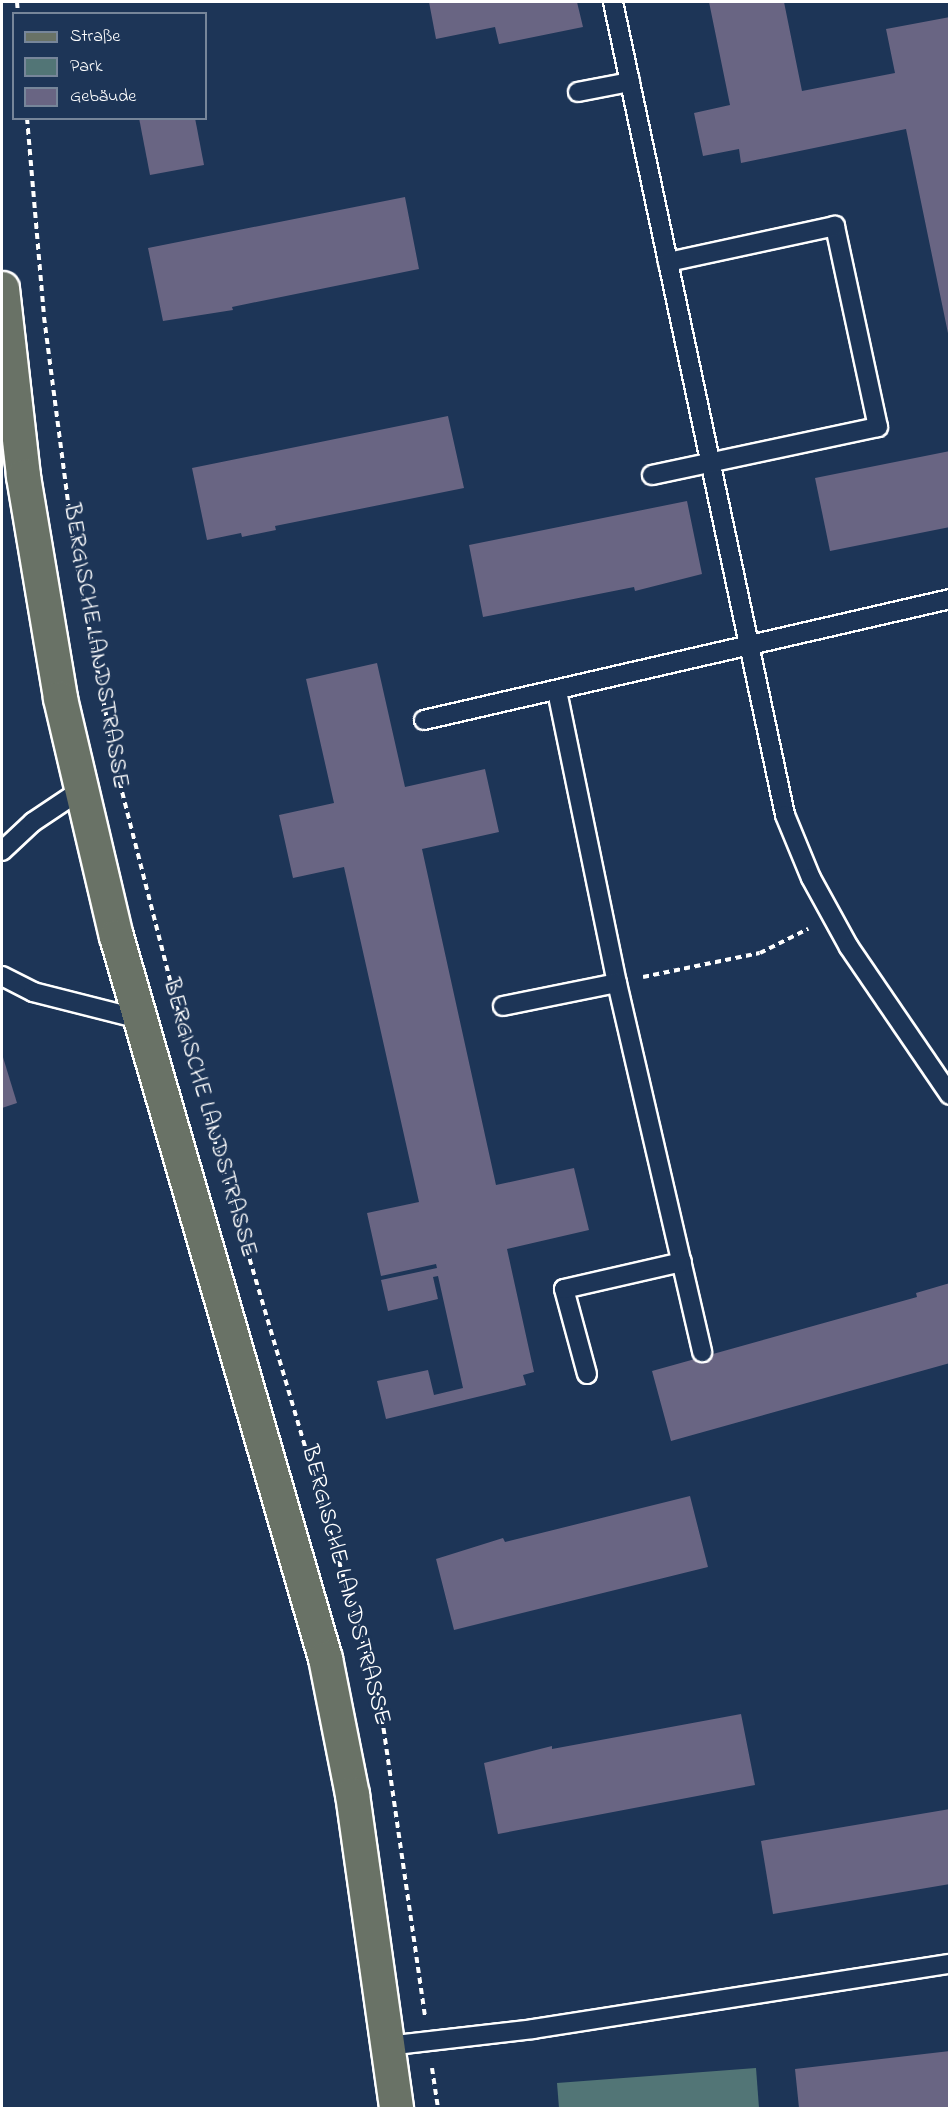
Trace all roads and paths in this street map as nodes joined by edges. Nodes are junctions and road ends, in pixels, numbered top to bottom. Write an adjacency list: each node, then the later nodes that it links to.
1 (613, 2): 2 (lane)
2 (630, 82): 3 (lane); 5 (lane)
3 (578, 92)
4 (27, 120): 20 (path, BERGISCHE LANDSTRASSE)
5 (668, 262): 7 (lane); 7 (lane)
6 (2, 288): 13 (main road, BERGISCHE LANDSTRASSE)
7 (713, 462): 8 (lane); 10 (lane)
8 (652, 475)
9 (950, 599): 10 (lane)
10 (752, 647): 11 (lane); 15 (lane)
11 (556, 691): 12 (lane); 17 (lane)
12 (424, 720)
13 (81, 790): 14 (lane); 19 (main road, BERGISCHE LANDSTRASSE)
14 (2, 851)
15 (832, 917): 17 (path); 21 (lane)
16 (2, 976): 19 (lane)
17 (617, 983): 18 (lane); 23 (lane)
18 (503, 1006)
19 (140, 1018): 28 (main road, BERGISCHE LANDSTRASSE)
20 (187, 1046)
21 (950, 1095)
22 (206, 1112): 27 (path, BERGISCHE LANDSTRASSE)
23 (682, 1262): 24 (lane); 25 (lane)
24 (702, 1352)
25 (587, 1374)
26 (950, 1964): 27 (lane)
27 (429, 2042): 28 (lane); 30 (path, BERGISCHE LANDSTRASSE)
28 (387, 2046): 29 (main road, BERGISCHE LANDSTRASSE)
29 (396, 2109)
30 (438, 2109)

